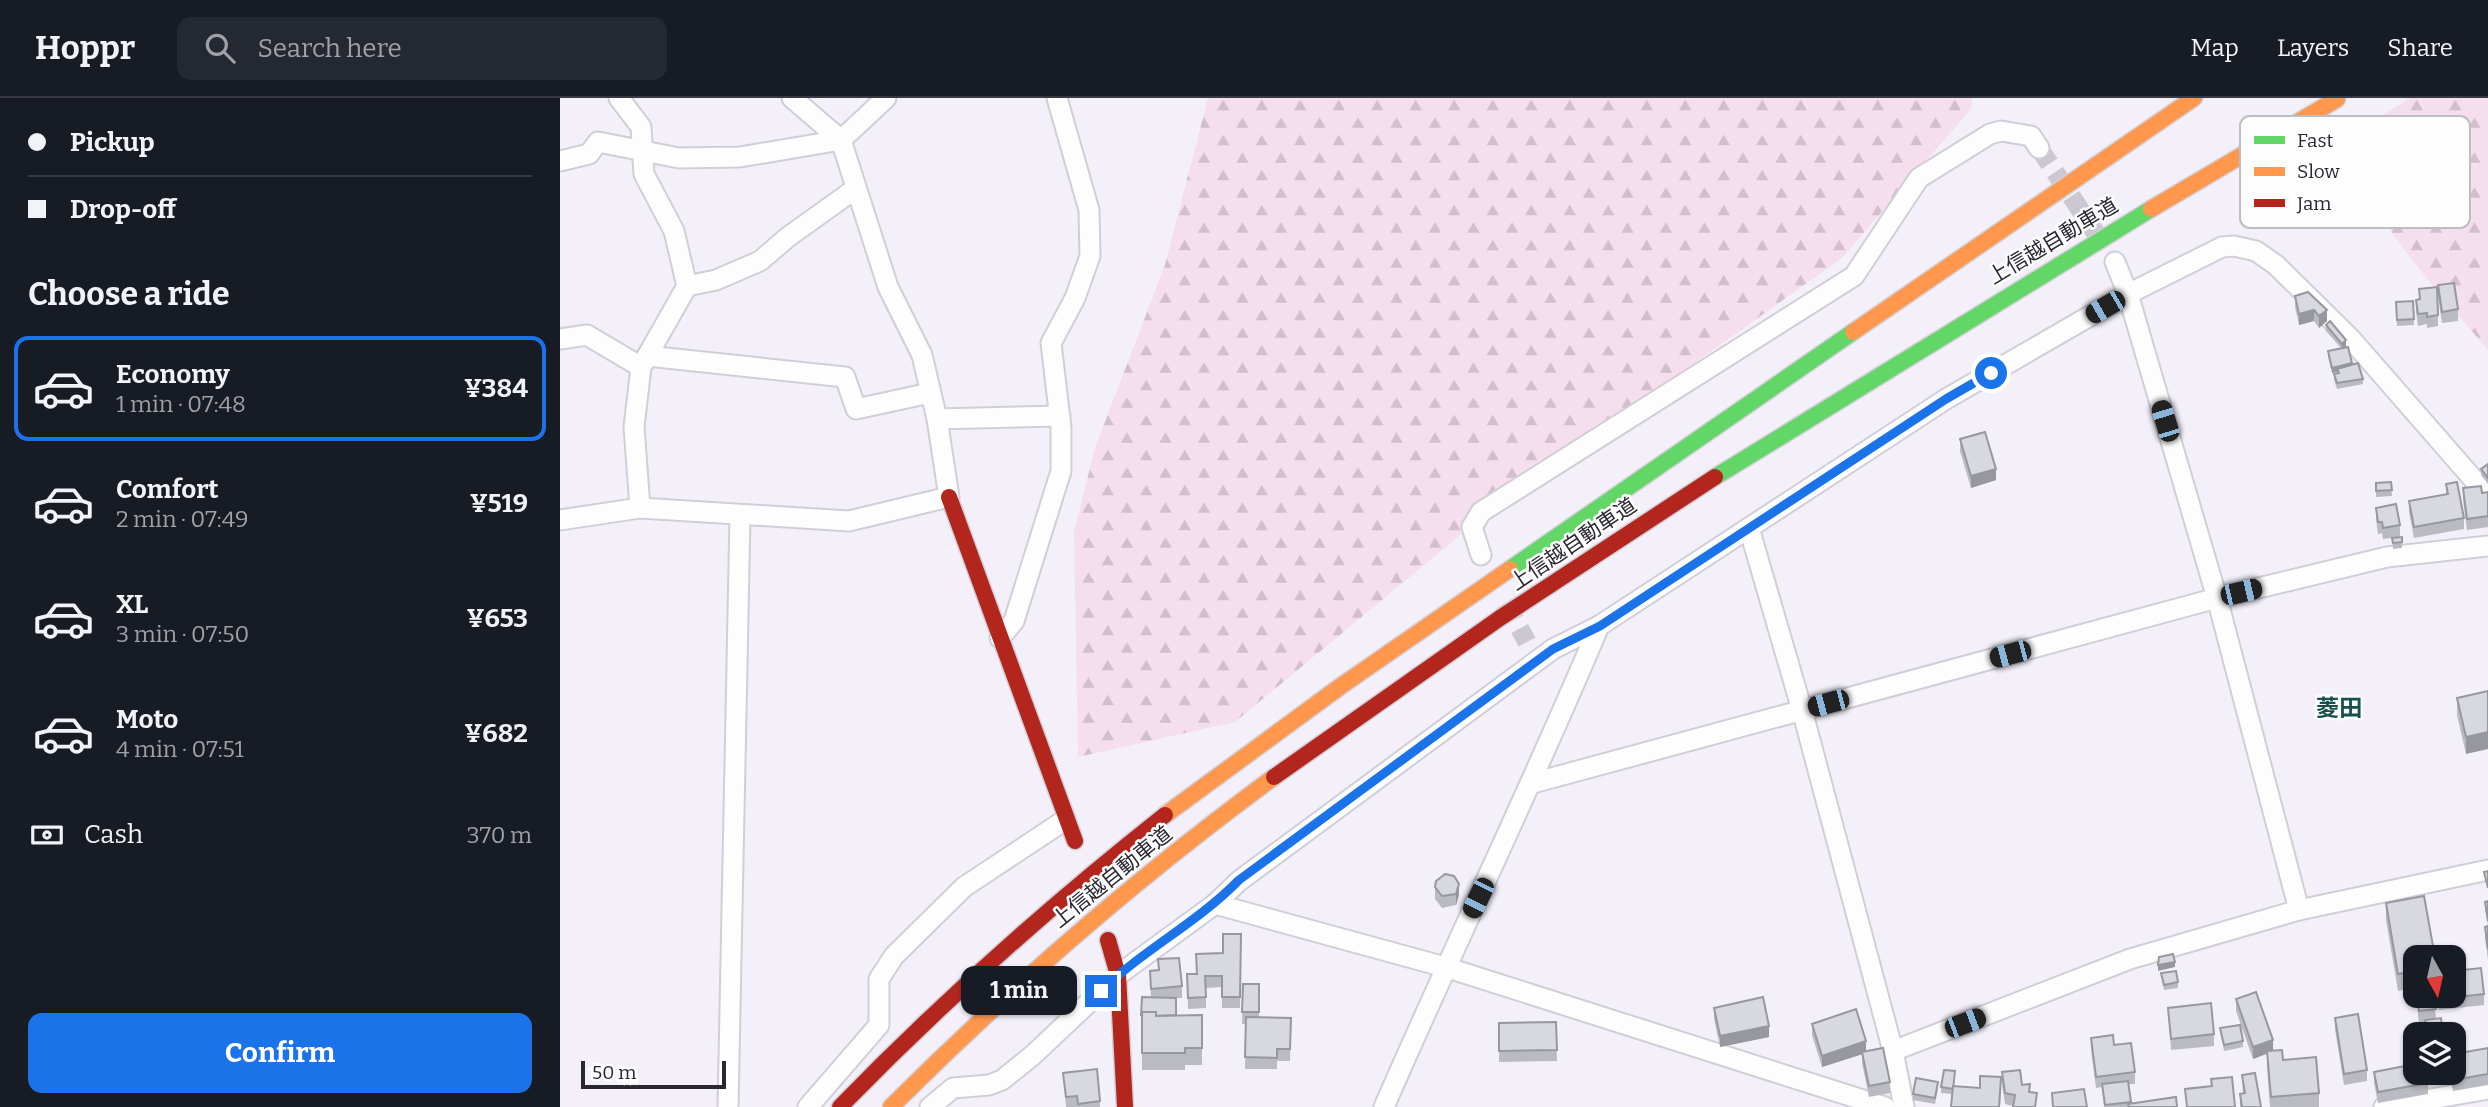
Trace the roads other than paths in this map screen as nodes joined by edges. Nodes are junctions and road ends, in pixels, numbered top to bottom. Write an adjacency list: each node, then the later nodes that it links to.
1 (619, 98): 9 (street)
2 (792, 98): 8 (street)
3 (886, 98): 8 (street)
4 (1057, 98): 20 (street)
5 (2194, 98): 49 (main road, 上信越自動車道)
6 (2337, 99): 7 (main road, 上信越自動車道)
7 (2308, 116)
8 (841, 140): 9 (street); 13 (street)
9 (640, 148): 12 (street); 15 (street)
10 (2039, 148): 29 (street)
11 (2240, 156): 50 (main road, 上信越自動車道)
12 (560, 161)
13 (855, 189): 15 (street); 19 (street)
14 (2115, 262): 16 (street)
15 (687, 286): 18 (street)
16 (2128, 294): 22 (street); 27 (street); 30 (street)
17 (560, 340): 18 (street)
18 (644, 362): 19 (street); 24 (street)
19 (930, 393): 21 (street)
20 (1060, 415): 21 (street); 32 (street)
21 (937, 419): 23 (street)
22 (2488, 496)
23 (949, 497): 25 (street); 32 (main road)
24 (640, 508): 25 (street); 26 (street)
25 (740, 516): 47 (street)
26 (560, 520)
27 (1748, 528): 31 (street); 35 (street)
28 (2488, 547): 30 (street)
29 (1481, 555)
30 (2217, 598): 35 (street); 41 (street)
31 (1600, 626): 34 (street); 36 (street)
32 (1000, 638): 37 (main road)
33 (1527, 642): 34 (street)
34 (1538, 660): 40 (street)
35 (1802, 710): 36 (street); 45 (street)
36 (1533, 783): 43 (street)
37 (1065, 820): 38 (main road); 48 (street)
38 (1075, 841)
39 (2488, 870): 41 (street)
40 (1215, 904): 43 (street); 44 (street)
41 (2299, 911): 45 (street)
42 (1108, 940): 44 (main road)
43 (1445, 967): 53 (street); 54 (street)
44 (1118, 975): 51 (street); 52 (main road)
45 (1893, 1051): 55 (street)
46 (2488, 1089): 56 (street)
47 (728, 1107)
48 (808, 1107)
49 (840, 1107)
50 (891, 1107)
51 (930, 1107)
52 (1125, 1107)
53 (1384, 1107)
54 (1885, 1107)
55 (1904, 1107)
56 (2384, 1107)

